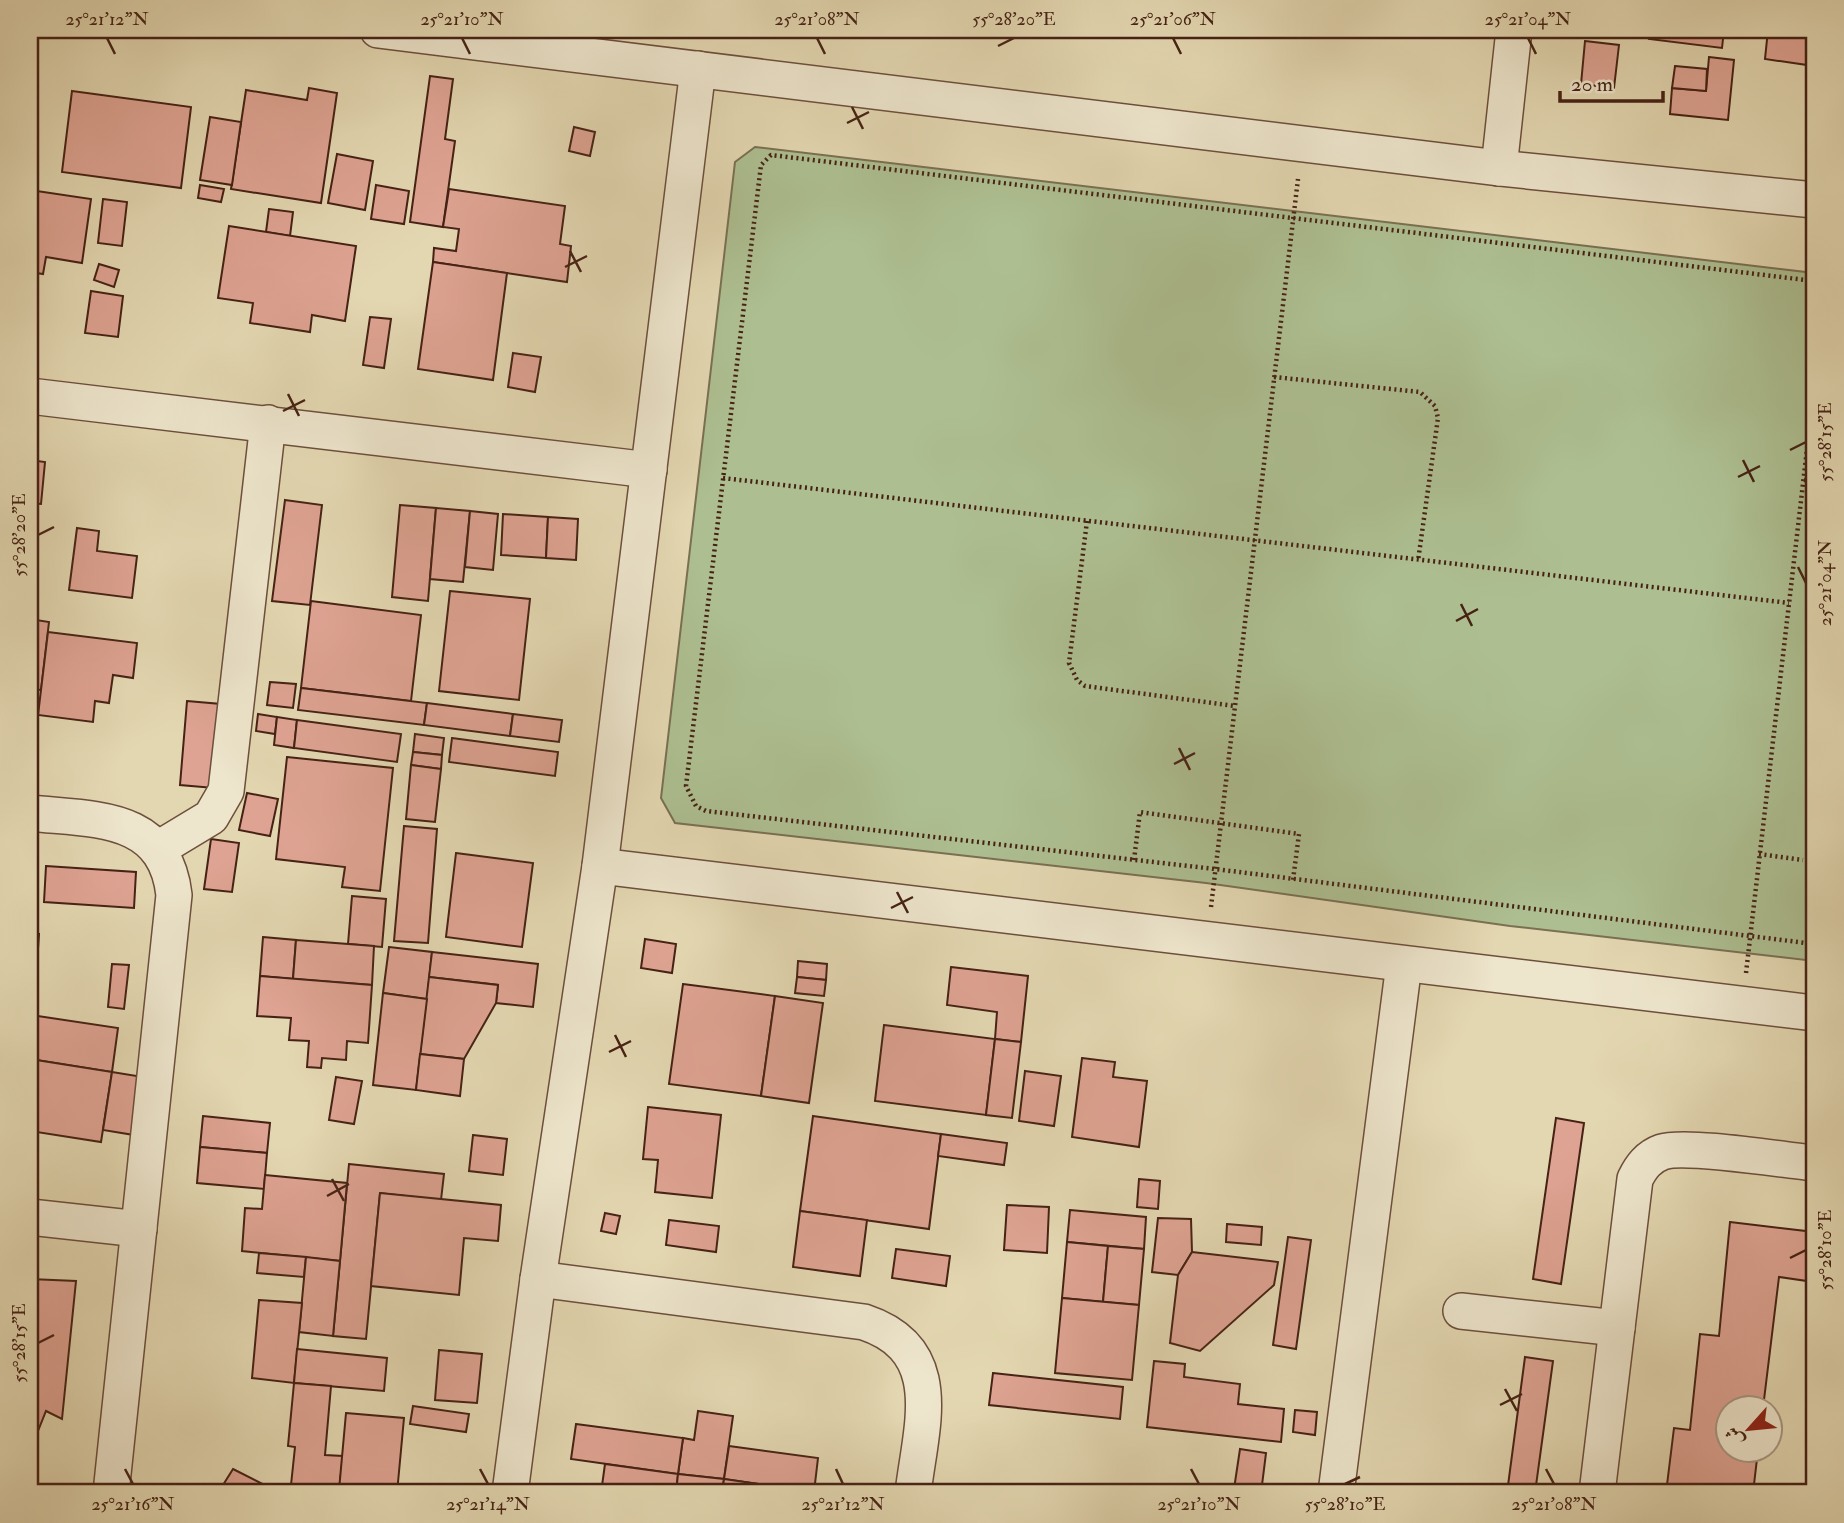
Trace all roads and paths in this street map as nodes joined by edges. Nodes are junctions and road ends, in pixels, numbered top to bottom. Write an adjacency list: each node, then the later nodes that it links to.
1 (378, 30): 3 (street)
2 (1514, 30): 6 (street)
3 (428, 33): 4 (street)
4 (698, 69): 5 (street); 14 (street)
5 (1302, 143): 6 (street); 8 (path)
6 (1499, 167): 7 (street)
7 (1814, 200)
8 (1294, 216): 9 (path); 10 (path); 15 (path)
9 (1814, 281)
10 (1274, 377): 19 (path); 20 (path)
11 (1814, 389): 16 (path)
12 (30, 396): 13 (street)
13 (268, 423): 14 (street); 25 (street)
14 (649, 470): 29 (street)
15 (723, 478): 18 (path); 27 (path)
16 (1804, 480): 17 (path); 21 (path)
17 (1814, 481)
18 (1087, 521): 19 (path); 22 (path)
19 (1255, 541): 20 (path); 22 (path)
20 (1418, 561): 21 (path)
21 (1789, 603): 26 (path)
22 (1235, 706): 24 (path)
23 (30, 813): 25 (street)
24 (1221, 824): 27 (path); 30 (path); 31 (path)
25 (158, 849): 40 (street)
26 (1759, 854): 28 (path); 32 (path)
27 (1134, 860): 30 (path)
28 (1804, 860)
29 (600, 866): 33 (street); 41 (street)
30 (1215, 869): 31 (path); 33 (path)
31 (1293, 880): 32 (path)
32 (1750, 936): 34 (path); 36 (path)
33 (1207, 940): 35 (street)
34 (1814, 944)
35 (1404, 964): 36 (street); 47 (street)
36 (1742, 1004): 37 (street)
37 (1814, 1013)
38 (1814, 1163): 43 (street)
39 (30, 1217): 40 (street)
40 (139, 1229): 44 (street)
41 (538, 1279): 45 (street); 46 (street)
42 (1461, 1311): 43 (street)
43 (1618, 1328): 48 (street)
44 (111, 1493)
45 (510, 1493)
46 (913, 1493)
47 (1336, 1493)
48 (1597, 1493)

